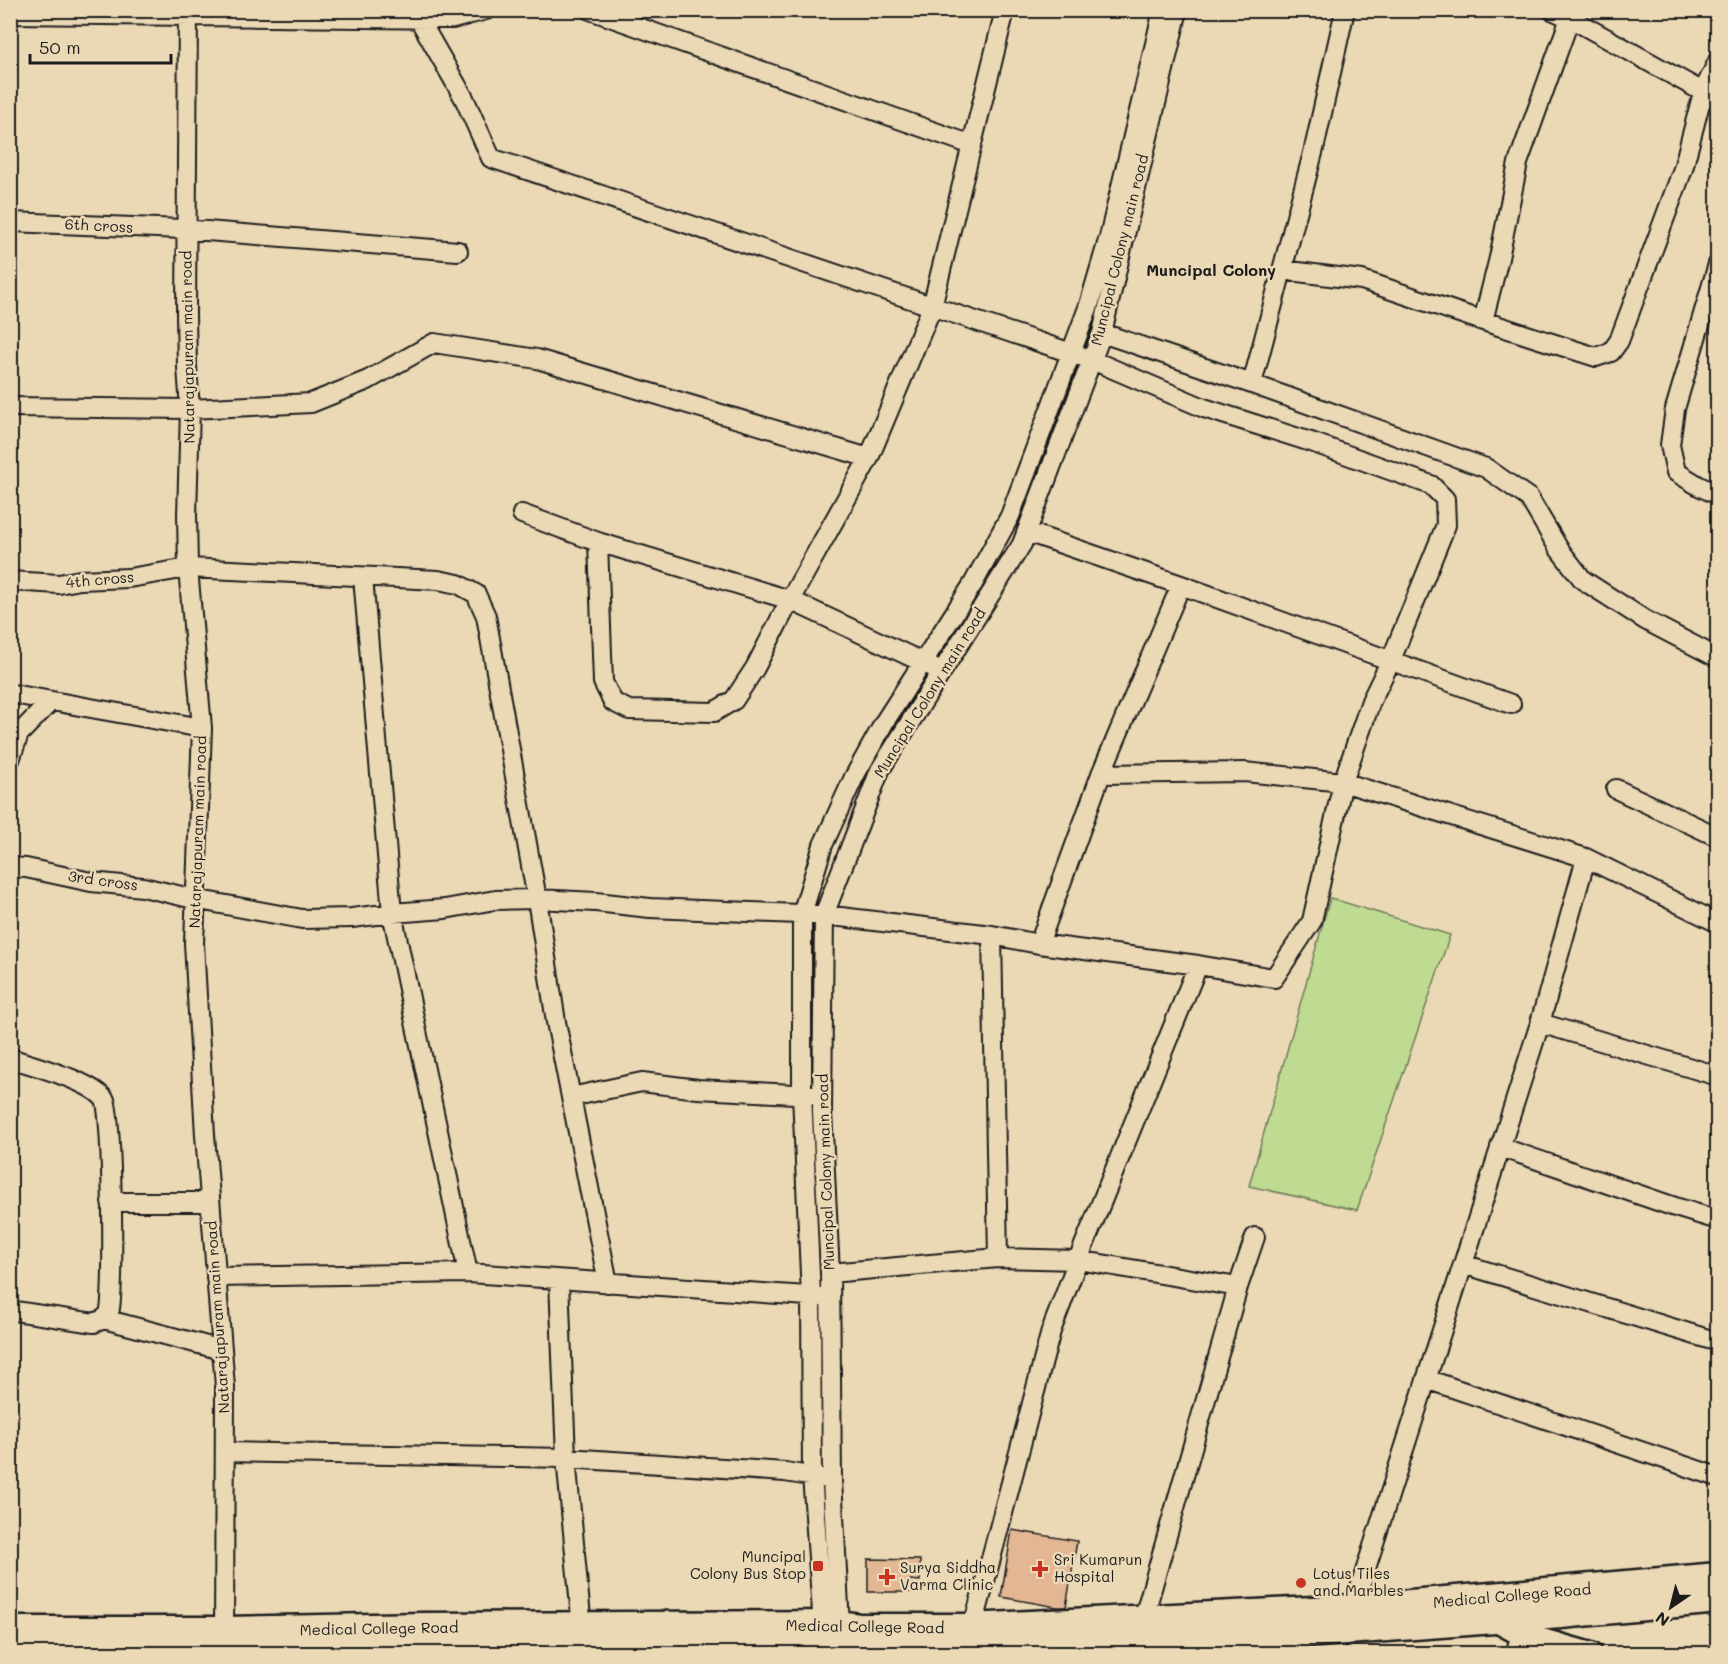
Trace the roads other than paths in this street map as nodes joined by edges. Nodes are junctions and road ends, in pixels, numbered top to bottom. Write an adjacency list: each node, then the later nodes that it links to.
1 (486, 10): 11 (street)
2 (590, 10): 14 (street)
3 (1005, 10): 14 (street)
4 (1163, 10): 24 (street)
5 (1178, 10): 23 (street, Muncipal Colony main road)
6 (1345, 10): 19 (street)
7 (1552, 10): 10 (street)
8 (10, 14): 9 (street)
9 (188, 14): 11 (street); 16 (street, Natarajapuram main road)
10 (1570, 18): 13 (street); 22 (street)
11 (419, 19): 21 (street)
12 (1718, 62): 13 (street)
13 (1710, 97): 22 (street)
14 (972, 145): 21 (street)
15 (10, 222): 16 (street, 6th cross)
16 (187, 230): 17 (street, 6th cross); 28 (street, Natarajapuram main road)
17 (458, 252)
18 (1718, 264): 20 (street)
19 (1282, 270): 22 (street); 26 (street)
20 (1712, 304): 30 (street)
21 (932, 307): 24 (street); 29 (street)
22 (1483, 321)
23 (1102, 333): 25 (street, Muncipal Colony main road); 26 (street)
24 (1071, 353): 25 (street); 41 (street)
25 (1092, 360): 32 (street, Muncipal Colony main road); 40 (street)
26 (1252, 384): 39 (street)
27 (10, 407): 28 (street)
28 (190, 409): 29 (street); 34 (street, Natarajapuram main road)
29 (868, 458): 38 (street)
30 (1718, 495)
31 (522, 514): 33 (street)
32 (1027, 532): 37 (street); 42 (street, Muncipal Colony main road)
33 (598, 542): 38 (street); 38 (street)
34 (188, 568): 35 (street, 4th cross); 36 (street, 4th cross); 46 (street, Natarajapuram main road)
35 (363, 577): 54 (street, 4th cross); 56 (street)
36 (10, 581)
37 (1181, 585): 40 (street); 48 (street)
38 (790, 600): 41 (street)
39 (1718, 658)
40 (1390, 660): 45 (street); 49 (street)
41 (922, 662): 42 (street); 57 (street)
42 (942, 671): 58 (street, Muncipal Colony main road)
43 (14, 694): 44 (street)
44 (51, 700): 46 (street); 47 (street)
45 (1511, 704)
46 (202, 728): 55 (street, Natarajapuram main road)
47 (10, 760)
48 (1101, 774): 49 (street); 61 (street)
49 (1343, 782): 52 (street); 62 (street, 3rd cross)
50 (1616, 789): 51 (street)
51 (1718, 837)
52 (1586, 858): 59 (street); 63 (street)
53 (10, 867): 55 (street, 3rd cross)
54 (537, 898): 56 (street, 3rd cross); 57 (street, 3rd cross); 68 (street, 4th cross)
55 (194, 899): 56 (street, 3rd cross); 71 (street, Natarajapuram main road)
56 (392, 913): 78 (street)
57 (802, 914): 58 (street, 3rd cross); 66 (street)
58 (824, 915): 60 (street, 3rd cross); 67 (street, Muncipal Colony main road)
59 (1718, 923)
60 (992, 935): 61 (street, 3rd cross); 74 (street)
61 (1039, 944): 62 (street, 3rd cross)
62 (1198, 965): 75 (street)
63 (1540, 1023): 65 (street); 69 (street)
64 (10, 1058): 70 (street)
65 (1718, 1076)
66 (802, 1095): 67 (street); 68 (street); 83 (street)
67 (822, 1096): 77 (street, Muncipal Colony main road)
68 (571, 1098): 81 (street, 4th cross)
69 (1500, 1147): 72 (street); 76 (street)
70 (111, 1202): 71 (street); 86 (street)
71 (210, 1202): 79 (street, Natarajapuram main road)
72 (1718, 1220)
73 (1255, 1237): 82 (street)
74 (998, 1258): 75 (street); 77 (street)
75 (1078, 1260): 82 (street); 103 (street)
76 (1463, 1264): 87 (street); 89 (street)
77 (830, 1273): 84 (street, Muncipal Colony main road)
78 (468, 1274): 79 (street); 80 (street)
79 (216, 1277): 88 (street, Natarajapuram main road)
80 (559, 1280): 81 (street); 91 (street)
81 (608, 1283): 83 (street)
82 (1238, 1287): 101 (street)
83 (811, 1297): 84 (street); 92 (street)
84 (830, 1297): 94 (street, Muncipal Colony main road)
85 (12, 1315): 86 (street)
86 (104, 1319): 88 (street)
87 (1718, 1342)
88 (222, 1350): 90 (street, Natarajapuram main road)
89 (1426, 1379): 93 (street); 98 (street)
90 (225, 1452): 91 (street); 104 (street, Natarajapuram main road)
91 (566, 1458): 92 (street); 99 (street)
92 (812, 1475): 94 (street); 102 (street)
93 (1718, 1477)
94 (832, 1480): 102 (street, Muncipal Colony main road)
95 (1718, 1577): 98 (main road, Medical College Road)
96 (1718, 1599): 97 (main road, Medical College Road)
97 (1493, 1619): 98 (main road, Medical College Road); 105 (street)
98 (1354, 1620): 101 (main road, Medical College Road); 106 (main road, Medical College Road)
99 (582, 1628): 102 (main road, Medical College Road); 104 (main road, Medical College Road)
100 (10, 1631): 104 (main road, Medical College Road)
101 (1142, 1632): 103 (main road, Medical College Road); 106 (main road, Medical College Road)
102 (836, 1634): 103 (main road, Medical College Road); 108 (main road, Medical College Road)
103 (970, 1638)
104 (224, 1642): 107 (main road, Medical College Road); 108 (main road, Medical College Road)
105 (1518, 1644): 109 (street)
106 (1211, 1647)
107 (10, 1652)
108 (350, 1653)
109 (1591, 1653)

